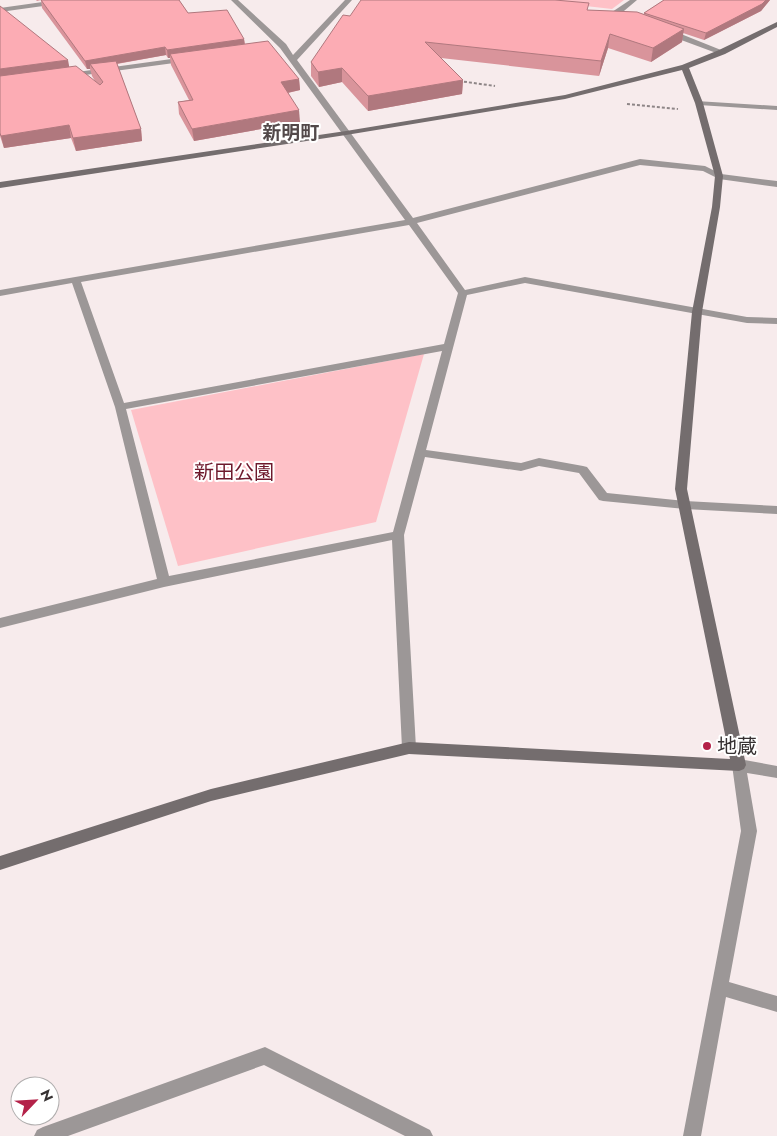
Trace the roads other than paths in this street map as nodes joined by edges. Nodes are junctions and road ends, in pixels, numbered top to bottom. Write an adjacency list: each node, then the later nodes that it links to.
1 (72, 0): 5 (street)
2 (234, 0): 11 (street)
3 (350, 0): 15 (street)
4 (634, 0): 7 (street)
5 (0, 10)
6 (606, 13): 7 (street)
7 (615, 14): 8 (street)
8 (624, 17)
9 (777, 24): 13 (street)
10 (659, 30): 13 (street)
11 (283, 46): 12 (street); 15 (street)
12 (273, 47)
13 (722, 52): 16 (street)
14 (195, 58): 17 (street)
15 (293, 60): 20 (street)
16 (685, 67): 18 (street); 20 (street)
17 (58, 77)
18 (700, 107): 19 (street); 21 (street)
19 (777, 108)
20 (346, 133): 23 (street); 24 (street)
21 (719, 176): 22 (street); 24 (street); 28 (street)
22 (777, 184)
23 (0, 185)
24 (410, 222): 25 (street); 27 (street)
25 (76, 280): 26 (street); 31 (street)
26 (0, 293)
27 (463, 293): 28 (street); 30 (street)
28 (697, 312): 29 (street); 33 (street)
29 (777, 321)
30 (447, 347): 31 (street); 32 (street)
31 (120, 407): 36 (street)
32 (419, 453): 33 (street); 35 (street)
33 (684, 506): 34 (street); 39 (street)
34 (777, 510)
35 (398, 535): 36 (street); 38 (street)
36 (164, 582): 37 (street)
37 (0, 622)
38 (409, 748): 39 (street); 41 (street)
39 (739, 765): 40 (street); 42 (street)
40 (777, 772)
41 (0, 863)
42 (721, 987): 43 (street); 46 (street)
43 (777, 1004)
44 (43, 1136): 45 (street)
45 (424, 1136)
46 (692, 1136)

